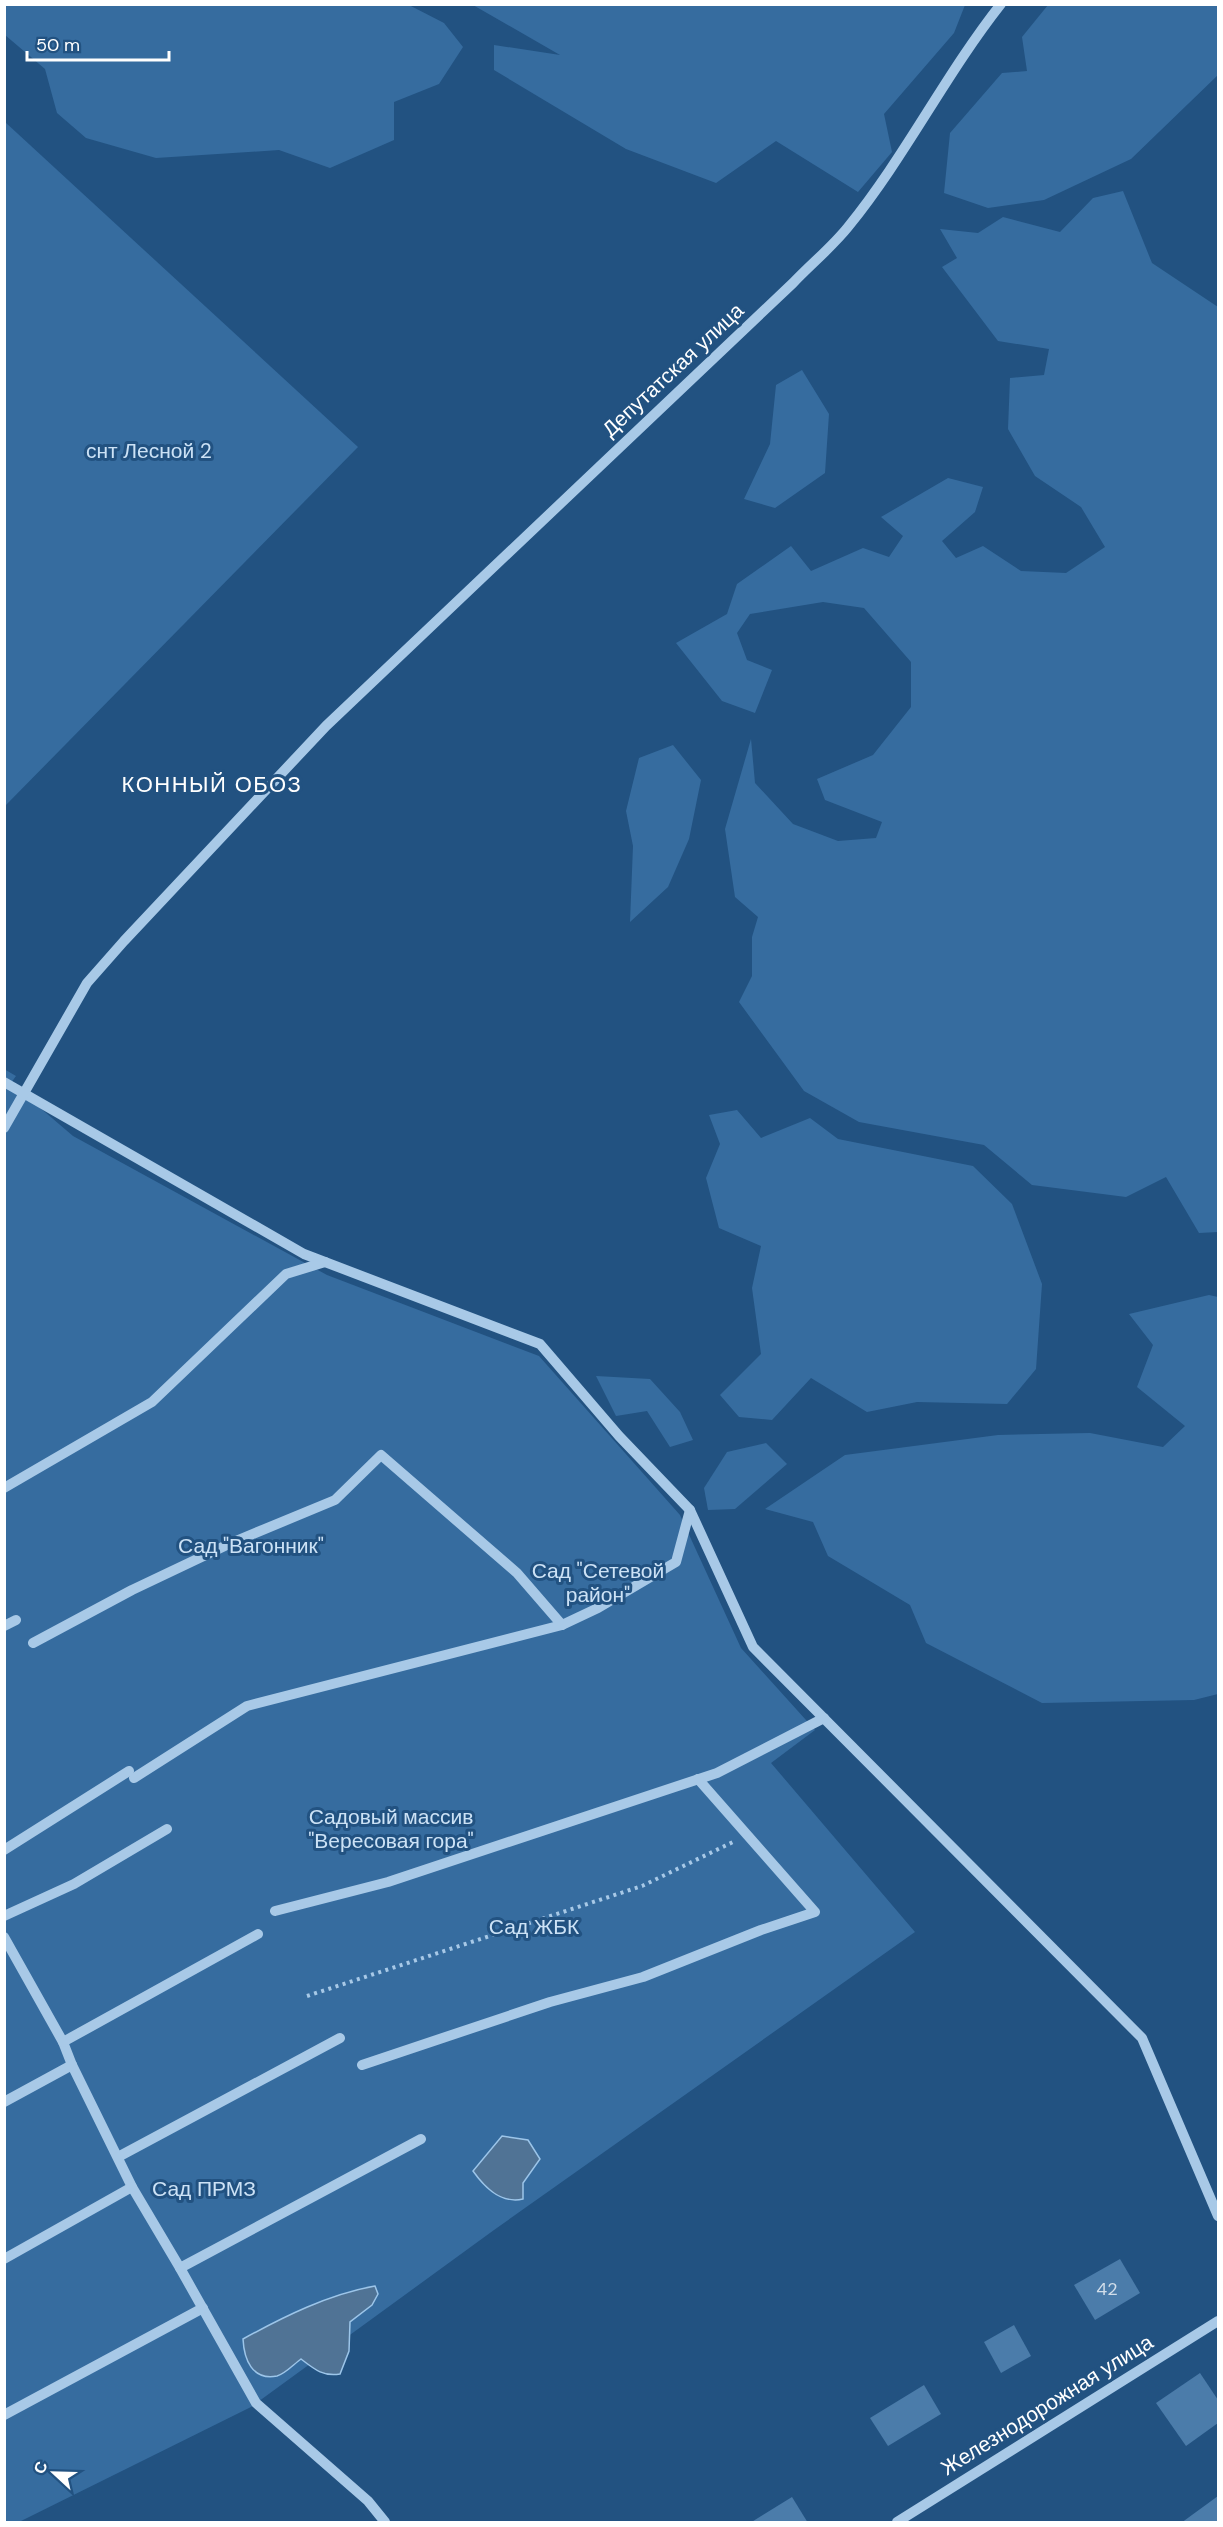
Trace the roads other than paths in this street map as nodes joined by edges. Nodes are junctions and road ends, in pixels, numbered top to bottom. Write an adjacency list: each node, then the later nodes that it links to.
1 (1001, 4): 3 (street, Депутатская улица)
2 (4, 1082): 3 (street)
3 (24, 1095): 4 (street, Депутатская улица); 5 (street)
4 (4, 1128)
5 (325, 1262): 6 (street); 7 (street)
6 (4, 1488)
7 (690, 1510): 9 (street); 12 (street)
8 (16, 1620): 10 (street)
9 (562, 1625): 11 (street); 15 (street)
10 (4, 1626)
11 (33, 1643)
12 (824, 1718): 13 (street); 28 (street)
13 (698, 1779): 16 (street); 23 (street)
14 (167, 1829): 17 (street)
15 (4, 1850)
16 (275, 1911)
17 (4, 1916)
18 (258, 1934): 21 (street)
19 (6, 1942): 21 (street)
20 (340, 2038): 26 (street)
21 (63, 2042): 22 (street)
22 (72, 2065): 24 (street); 26 (street)
23 (362, 2065)
24 (4, 2102)
25 (421, 2139): 30 (street)
26 (118, 2157): 27 (street)
27 (132, 2187): 29 (street); 30 (street)
28 (1218, 2216)
29 (4, 2259)
30 (180, 2268): 31 (street)
31 (203, 2308): 33 (street); 34 (street)
32 (1218, 2321): 35 (street, Железнодорожная улица)
33 (4, 2415)
34 (385, 2523)
35 (897, 2523)

